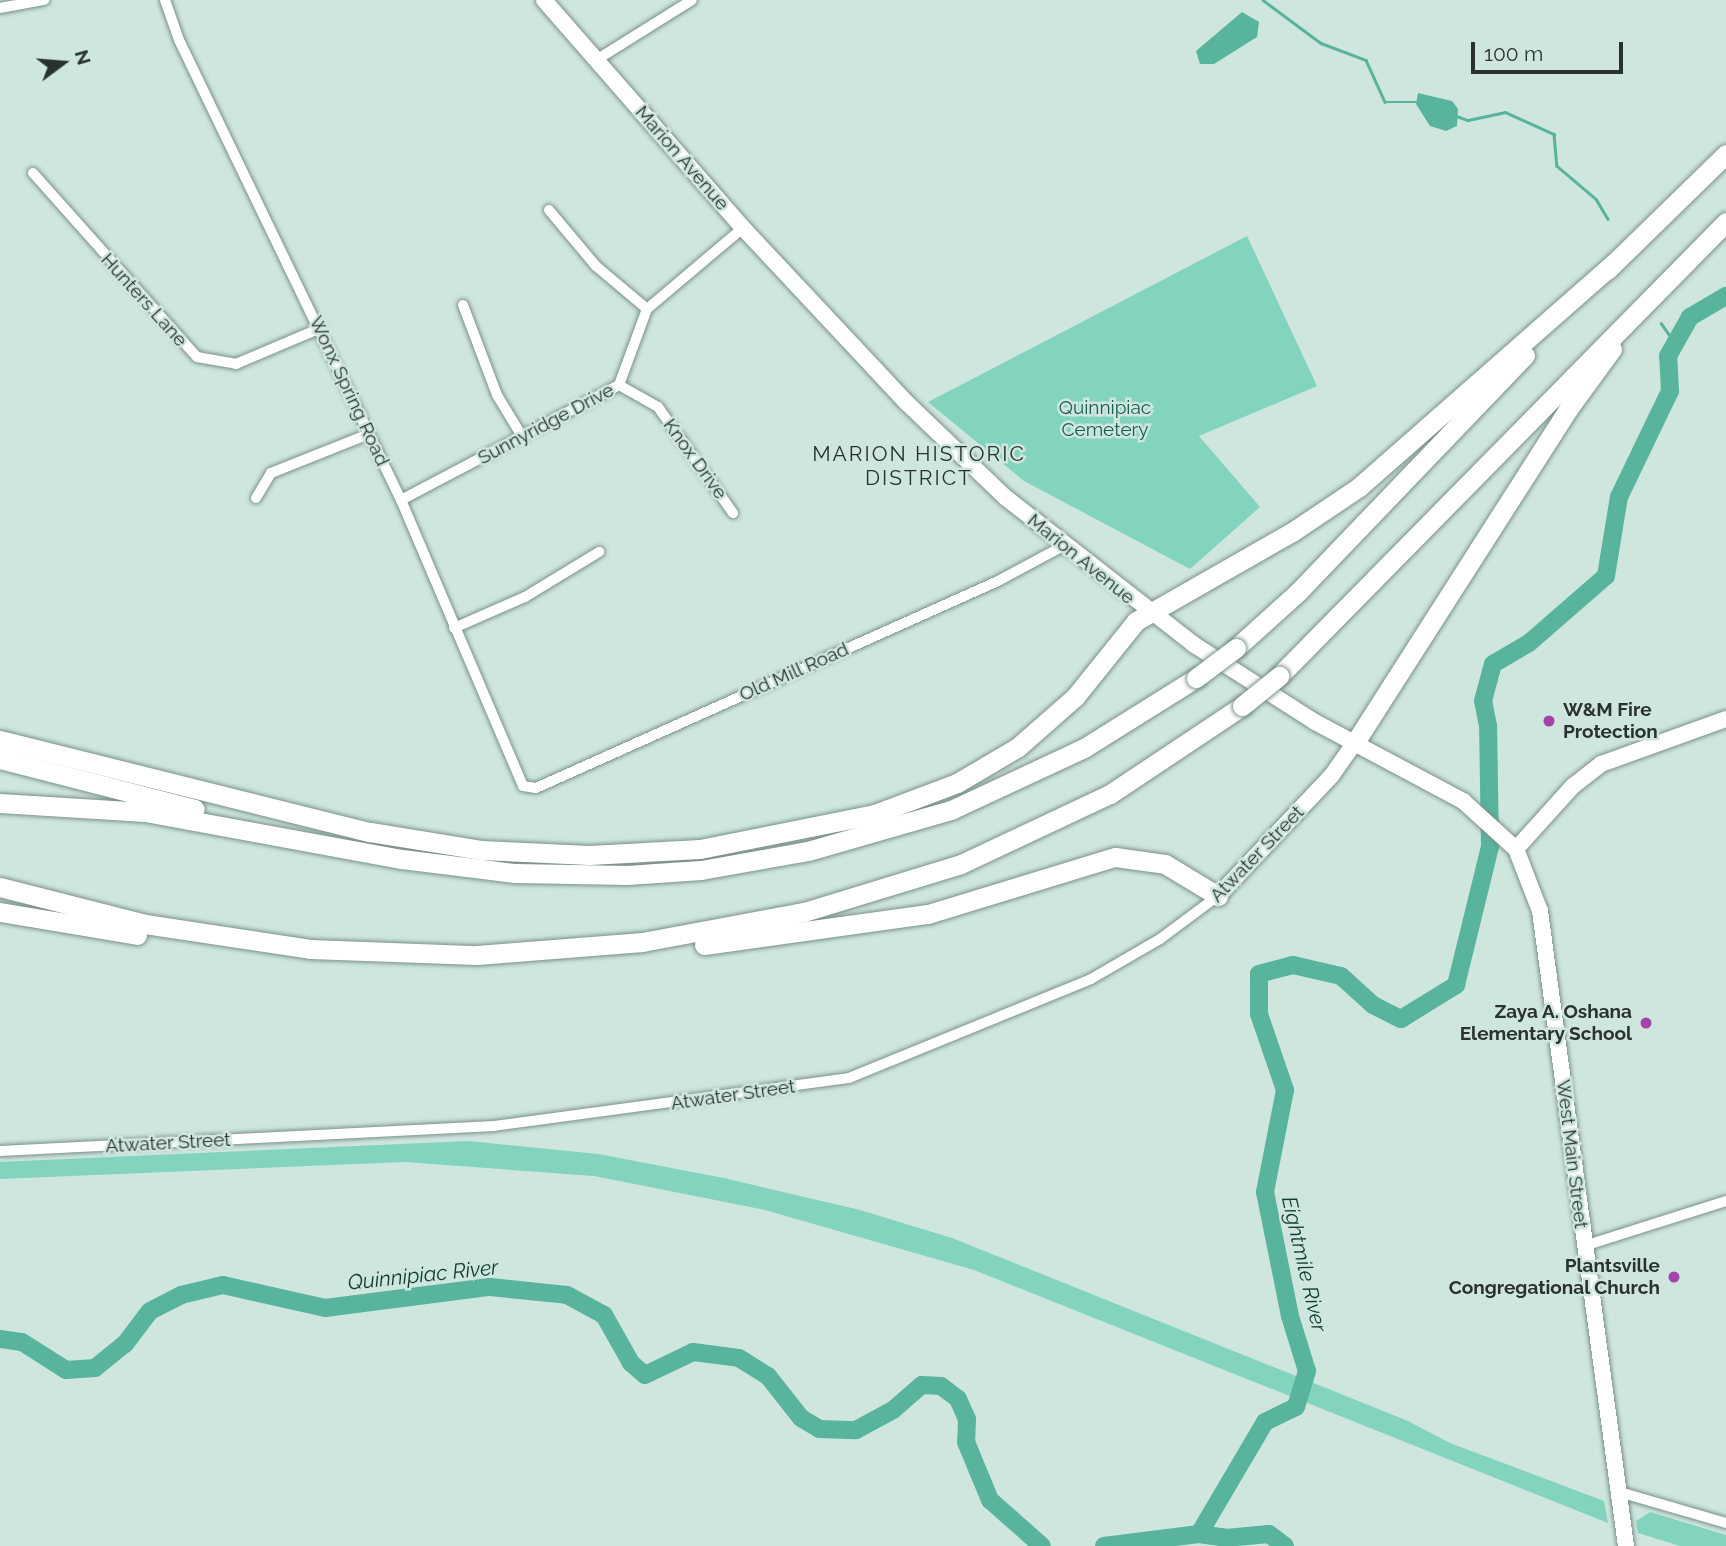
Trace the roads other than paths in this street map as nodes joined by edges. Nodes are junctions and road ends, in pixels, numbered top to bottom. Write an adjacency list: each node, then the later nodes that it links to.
1 (44, 0): 5 (street)
2 (165, 0): 16 (street, Wonx Spring Road)
3 (544, 0): 6 (main road, Marion Avenue)
4 (692, 0): 6 (street)
5 (0, 8)
6 (596, 60): 11 (main road, Marion Avenue)
7 (1726, 154): 13 (highway)
8 (33, 173): 16 (street, Hunters Lane)
9 (549, 210): 15 (street)
10 (1726, 222): 12 (highway)
11 (743, 228): 15 (street, Sunnyridge Drive); 23 (main road, Marion Avenue)
12 (1686, 258): 29 (highway); 39 (highway, bridge)
13 (1615, 262): 25 (highway); 34 (highway, bridge)
14 (463, 305): 19 (street)
15 (648, 309): 17 (street, Sunnyridge Drive)
16 (320, 328): 18 (street, Wonx Spring Road)
17 (620, 385): 19 (street, Sunnyridge Drive); 22 (street, Knox Drive)
18 (369, 435): 20 (street); 21 (street, Wonx Spring Road)
19 (523, 438): 21 (street, Sunnyridge Drive)
20 (256, 498)
21 (401, 500): 26 (street, Wonx Spring Road)
22 (733, 513)
23 (1063, 546): 25 (main road, Marion Avenue); 31 (street, Old Mill Road)
24 (599, 552): 26 (street)
25 (1148, 612): 28 (highway); 29 (main road, Marion Avenue)
26 (454, 628): 31 (street, Wonx Spring Road)
27 (1726, 719): 33 (main road)
28 (0, 740)
29 (1354, 744): 33 (main road, Marion Avenue); 36 (main road, Atwater Street)
30 (0, 760): 34 (highway)
31 (523, 786)
32 (0, 803): 34 (highway)
33 (1516, 849): 42 (main road, West Main Street)
34 (366, 852)
35 (0, 887): 38 (highway)
36 (1218, 896): 39 (highway); 40 (street, Atwater Street)
37 (0, 912): 38 (highway)
38 (310, 948): 39 (highway)
39 (532, 953)
40 (0, 1151)
41 (1726, 1200): 42 (street)
42 (1584, 1246): 43 (main road, West Main Street)
43 (1616, 1490): 44 (street); 45 (main road, West Main Street)
44 (1726, 1523)
45 (1626, 1546)

